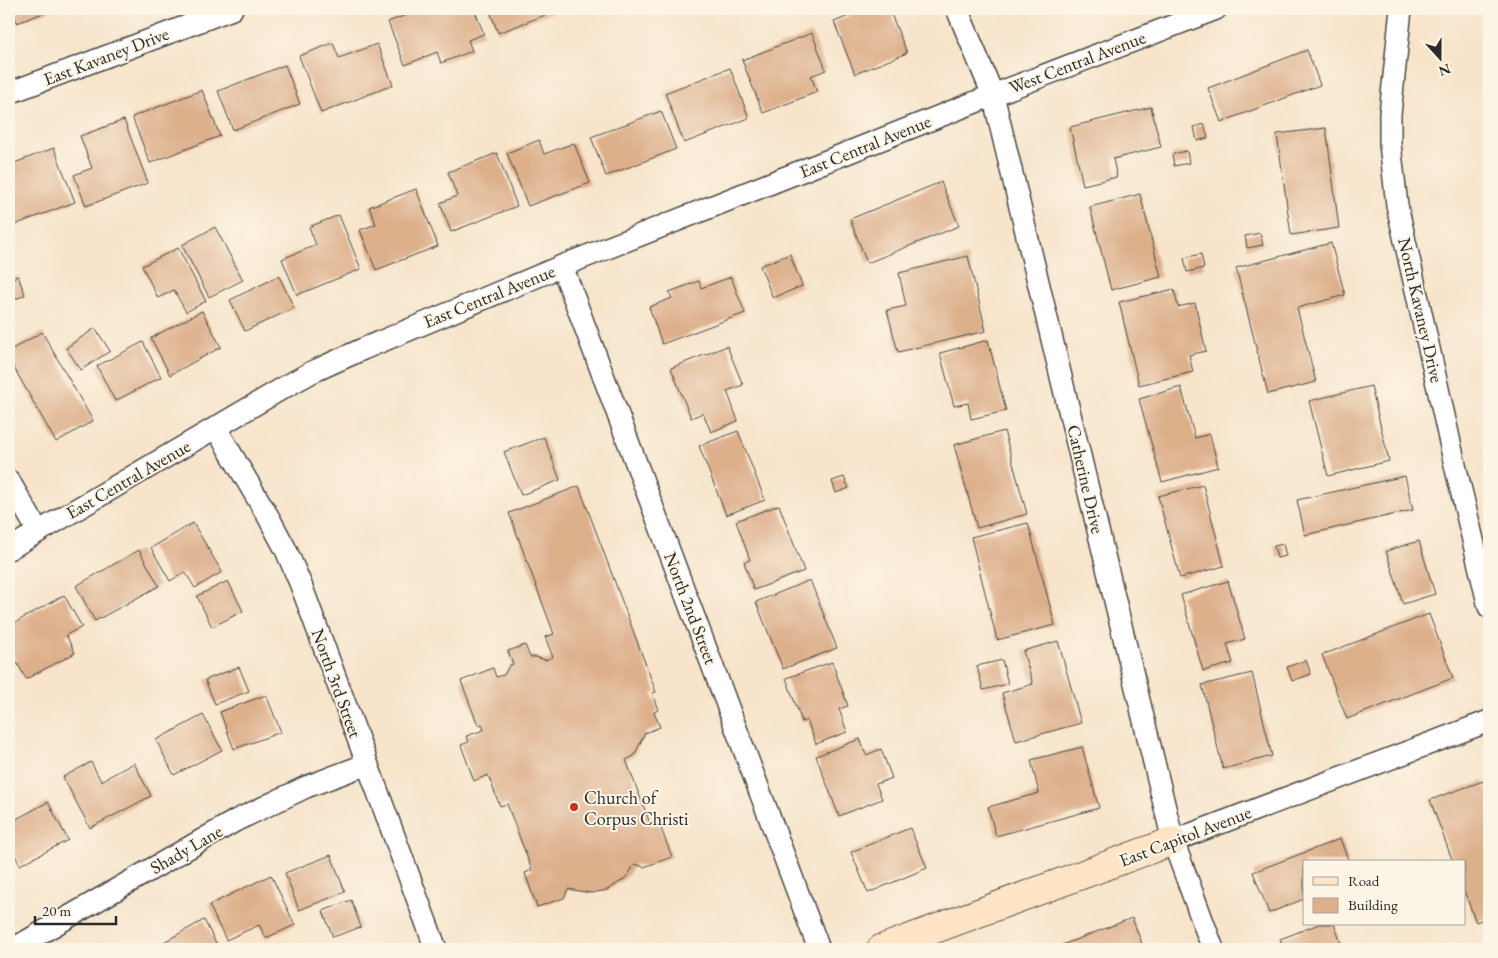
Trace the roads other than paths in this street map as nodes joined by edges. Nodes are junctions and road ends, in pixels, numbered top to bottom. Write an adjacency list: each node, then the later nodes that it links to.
1 (232, 9): 5 (street, East Kavaney Drive)
2 (957, 9): 6 (street, Catherine Drive)
3 (1216, 9): 6 (street, West Central Avenue)
4 (1401, 9): 12 (street, North Kavaney Drive)
5 (9, 92)
6 (993, 94): 7 (street, East Central Avenue); 15 (street, Catherine Drive)
7 (562, 266): 8 (street, East Central Avenue); 18 (street, North 2nd Street)
8 (216, 428): 10 (street, East Central Avenue); 14 (street, North 3rd Street)
9 (9, 481): 10 (street)
10 (38, 531): 11 (street, East Central Avenue)
11 (9, 549)
12 (1489, 607)
13 (1489, 721): 15 (street, East Capitol Avenue)
14 (366, 764): 16 (street, Shady Lane); 17 (street, North 3rd Street)
15 (1173, 841): 19 (street, East Capitol Avenue); 20 (street, Catherine Drive)
16 (13, 949)
17 (436, 949)
18 (819, 949)
19 (881, 949)
20 (1213, 949)

